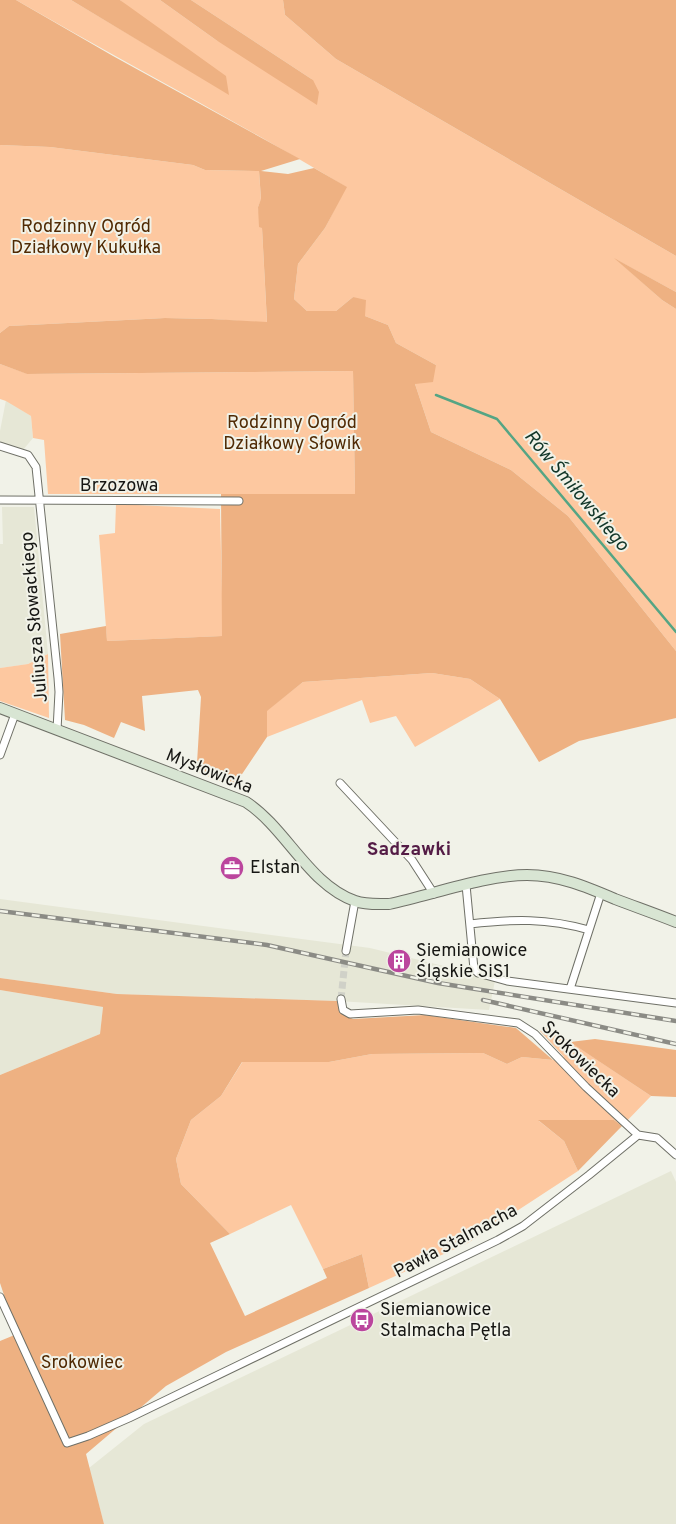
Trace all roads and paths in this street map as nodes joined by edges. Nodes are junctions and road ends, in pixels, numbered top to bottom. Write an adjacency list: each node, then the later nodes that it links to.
1 (0, 446): 3 (street, Juliusza Słowackiego)
2 (0, 500): 3 (street, Brzozowa)
3 (40, 500): 4 (street, Brzozowa); 7 (street, Juliusza Słowackiego)
4 (239, 501)
5 (0, 708): 6 (street, Mysłowicka)
6 (15, 714): 7 (street, Mysłowicka); 8 (street)
7 (57, 730): 13 (street, Mysłowicka)
8 (0, 754)
9 (340, 783): 12 (street)
10 (466, 885): 11 (street, Mysłowicka); 12 (street, Mysłowicka); 15 (street)
11 (601, 893): 14 (street, Mysłowicka); 16 (street)
12 (434, 894): 13 (street, Mysłowicka)
13 (355, 901): 17 (street)
14 (676, 922)
15 (470, 924): 16 (street); 18 (street)
16 (590, 930): 18 (street)
17 (346, 951)
18 (570, 989): 20 (street)
19 (341, 999): 21 (street, Srokowiecka)
20 (676, 1003)
21 (638, 1135): 22 (street, Srokowiecka); 23 (street, Pawła Stalmacha)
22 (676, 1155)
23 (0, 1297)

